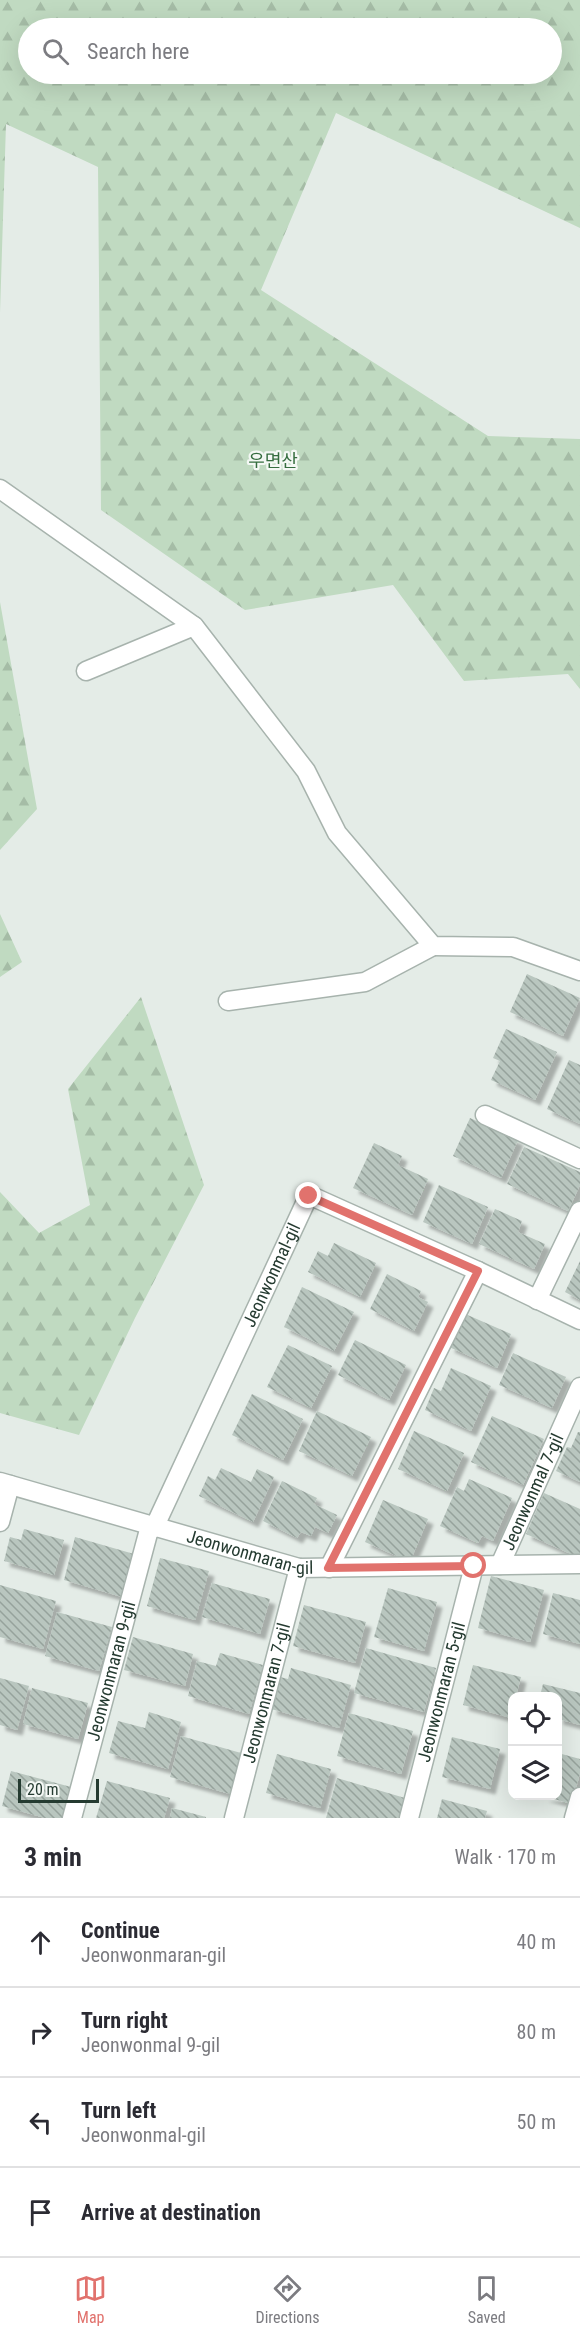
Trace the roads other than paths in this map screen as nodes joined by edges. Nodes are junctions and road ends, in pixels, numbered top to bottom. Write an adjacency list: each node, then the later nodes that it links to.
1 (0, 489): 2 (street)
2 (194, 626): 3 (street); 4 (street)
3 (86, 671)
4 (433, 946): 5 (street); 6 (street)
5 (580, 971)
6 (228, 1001)
7 (485, 1115): 8 (street)
8 (580, 1158)
9 (580, 1211): 11 (street)
10 (478, 1271): 11 (street, Jeonwonmal-gil); 16 (street, Jeonwonmal-gil); 21 (street)
11 (537, 1300): 12 (street, Jeonwonmal-gil)
12 (580, 1320)
13 (580, 1387): 18 (street, Jeonwonmal 7-gil)
14 (5, 1484): 15 (street); 16 (street, Jeonwonmaran-gil)
15 (0, 1522)
16 (152, 1527): 20 (street, Jeonwonmaran-gil); 23 (street, Jeonwonmaran 9-gil)
17 (580, 1564): 18 (street, Jeonwonmaran-gil)
18 (500, 1565): 19 (street, Jeonwonmaran-gil)
19 (474, 1566): 21 (street, Jeonwonmaran-gil); 25 (street, Jeonwonmaran 5-gil)
20 (299, 1568): 21 (street, Jeonwonmaran-gil); 24 (street, Jeonwonmaran 7-gil)
21 (328, 1568)
22 (580, 1797): 26 (street)
23 (72, 1818)
24 (234, 1818)
25 (410, 1818)
26 (574, 1818)

